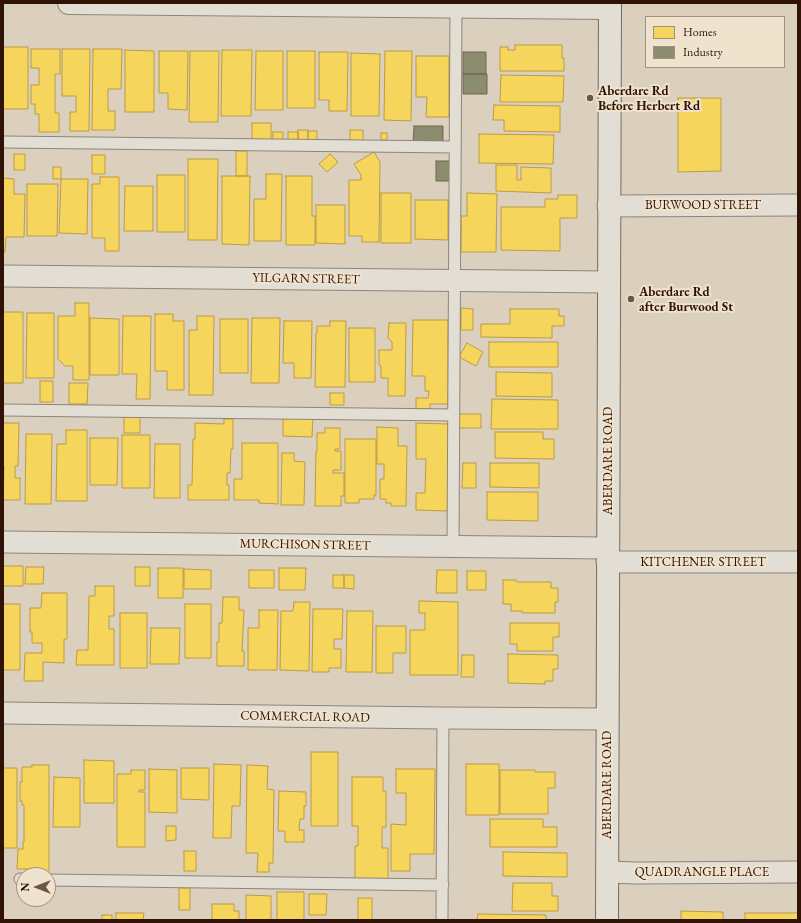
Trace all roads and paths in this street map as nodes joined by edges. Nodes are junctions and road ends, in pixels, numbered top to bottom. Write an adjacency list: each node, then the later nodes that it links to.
1 (69, 3): 2 (main road)
2 (326, 4): 4 (main road)
3 (610, 5): 4 (main road); 8 (main road, ABERDARE ROAD)
4 (456, 6): 6 (lane)
5 (3, 142): 6 (lane)
6 (455, 147): 10 (lane)
7 (798, 205): 8 (street, BURWOOD STREET)
8 (608, 206): 11 (main road, ABERDARE ROAD)
9 (3, 276): 10 (street, YILGARN STREET)
10 (455, 281): 11 (street, YILGARN STREET); 13 (lane)
11 (608, 282): 16 (main road, ABERDARE ROAD)
12 (3, 410): 13 (lane)
13 (454, 415): 15 (lane)
14 (3, 542): 15 (street, MURCHISON STREET)
15 (453, 547): 16 (street, MURCHISON STREET)
16 (607, 555): 17 (street, KITCHENER STREET); 20 (main road, ABERDARE ROAD)
17 (798, 562)
18 (3, 713): 19 (street, COMMERCIAL ROAD)
19 (444, 718): 20 (street, COMMERCIAL ROAD); 24 (lane)
20 (607, 719): 21 (main road, ABERDARE ROAD)
21 (607, 872): 22 (street, QUADRANGLE PLACE); 26 (main road, ABERDARE ROAD)
22 (798, 872)
23 (56, 880): 24 (lane)
24 (443, 884): 25 (lane)
25 (442, 920)
26 (606, 920)

